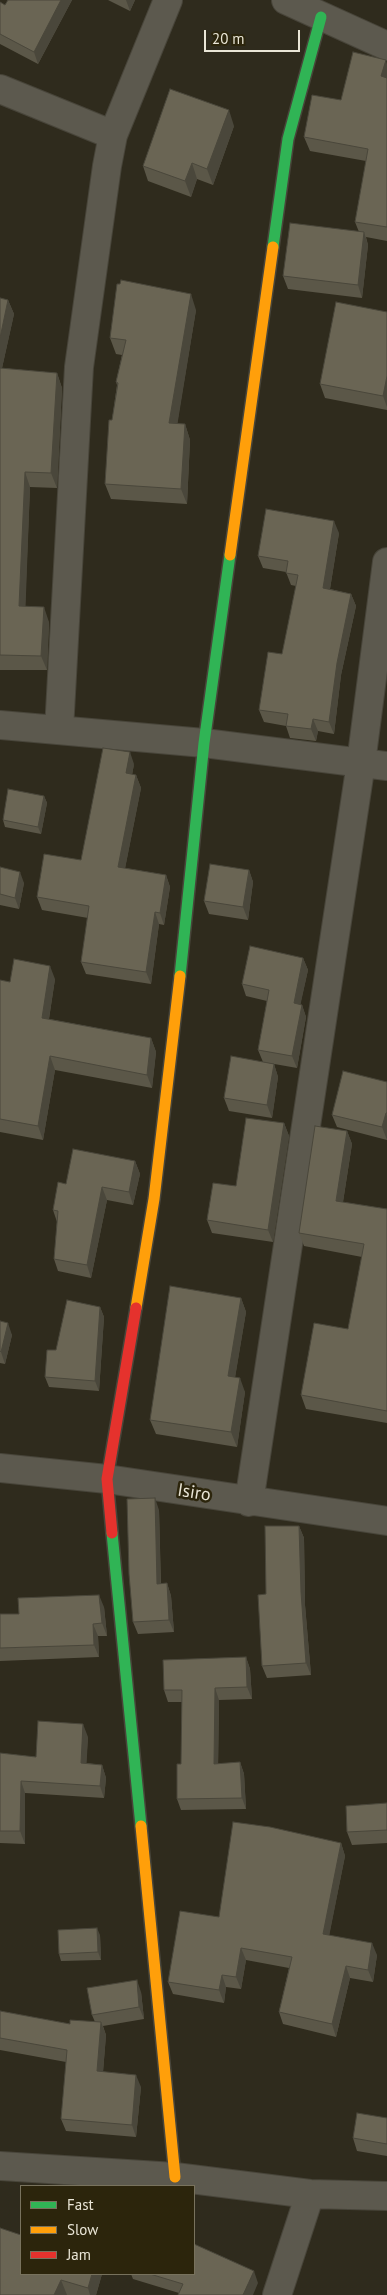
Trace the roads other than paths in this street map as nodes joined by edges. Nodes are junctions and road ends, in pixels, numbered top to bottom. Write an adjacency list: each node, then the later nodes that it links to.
1 (168, 0): 6 (street)
2 (286, 0): 3 (street)
3 (321, 17): 4 (street); 10 (street)
4 (387, 46)
5 (0, 89): 6 (street)
6 (113, 135): 9 (street)
7 (387, 562): 11 (street)
8 (0, 725): 9 (street)
9 (59, 730): 10 (street)
10 (204, 743): 11 (street); 13 (street)
11 (374, 765): 14 (street)
12 (0, 1468): 13 (street, Isiro)
13 (107, 1478): 14 (street, Isiro); 17 (street)
14 (249, 1502): 15 (street, Isiro)
15 (387, 1521)
16 (0, 2166): 17 (street)
17 (175, 2177): 18 (street)
18 (310, 2194): 19 (street); 20 (street)
19 (387, 2196)
20 (277, 2295)

